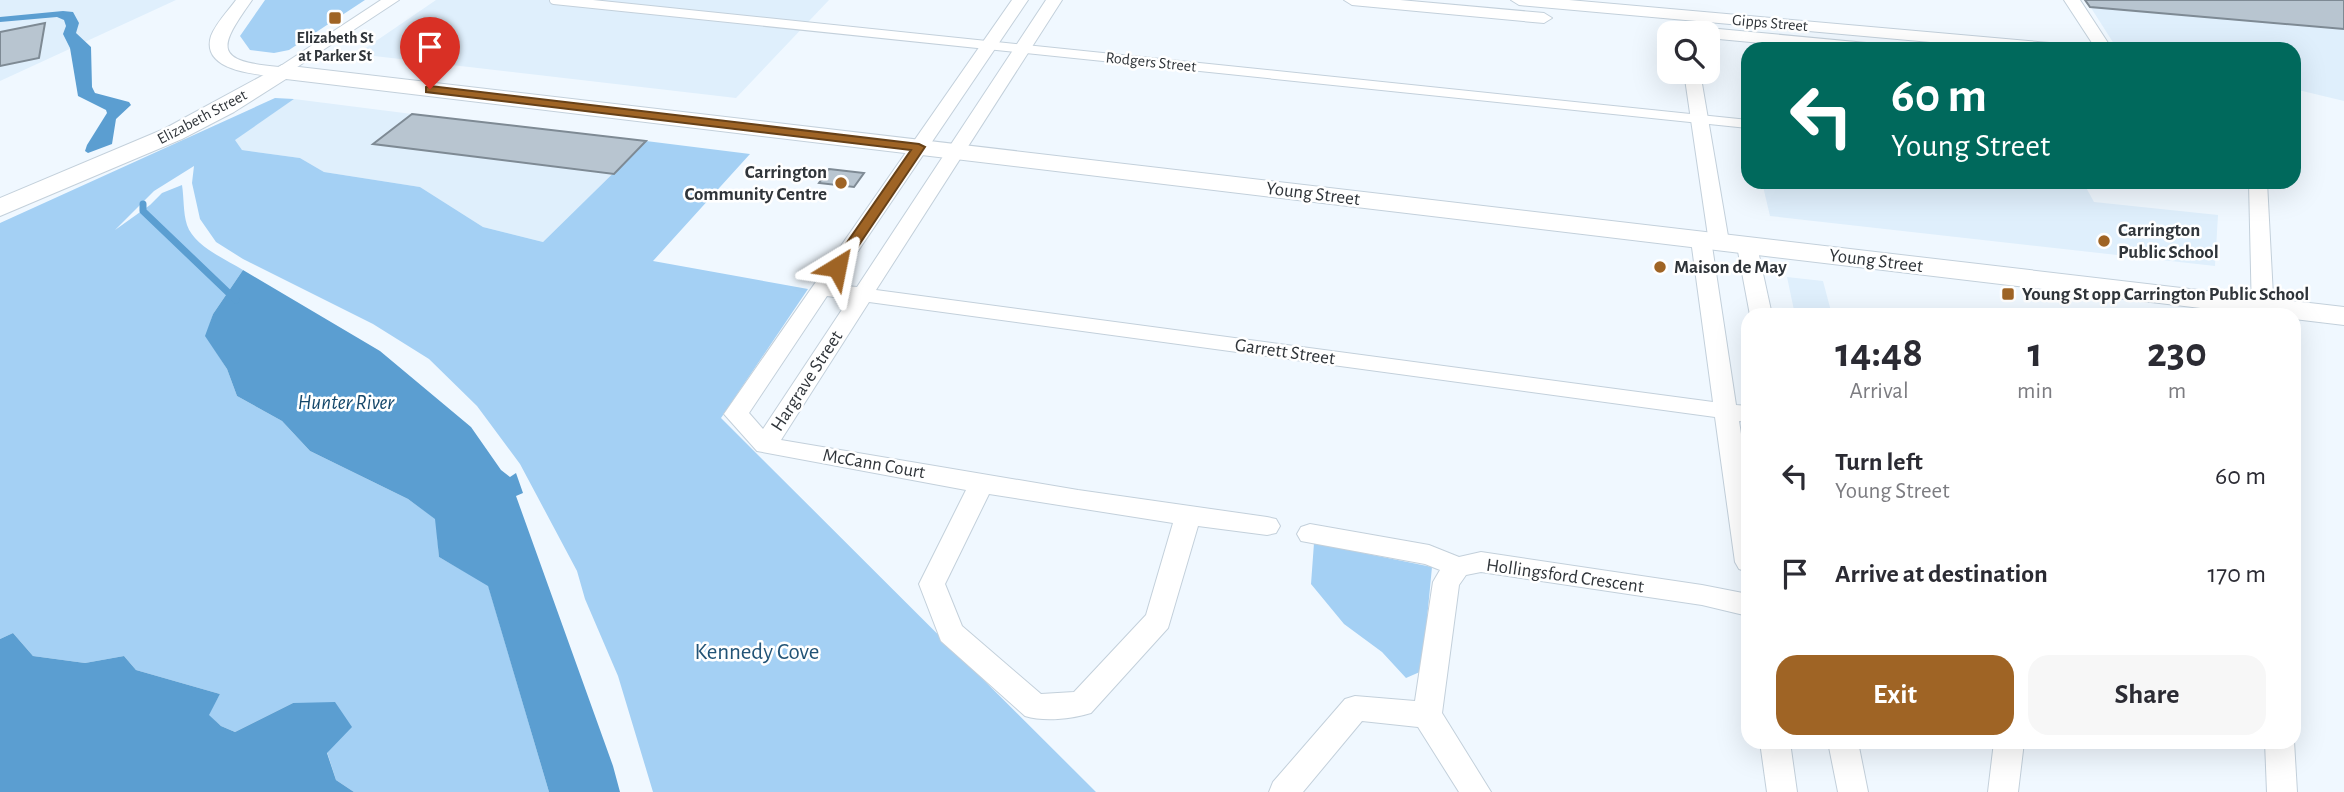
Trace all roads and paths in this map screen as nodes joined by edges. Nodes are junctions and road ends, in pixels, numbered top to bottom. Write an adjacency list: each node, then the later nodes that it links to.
1 (244, 0): 17 (street)
2 (391, 0): 17 (street, Elizabeth Street)
3 (554, 0): 15 (lane, Rodgers Street)
4 (1020, 0): 15 (street, Hargrave Street)
5 (1054, 0): 16 (street, Hargrave Street)
6 (1352, 0): 9 (street, Gipps Street)
7 (1518, 0): 10 (street, Gipps Street)
8 (2072, 0): 14 (street)
9 (1453, 5): 10 (street, Gipps Street)
10 (1684, 15): 13 (street, Gipps Street)
11 (1720, 34): 12 (street, Gipps Street)
12 (1803, 42)
13 (1899, 42)
14 (2099, 42)
15 (989, 45): 16 (lane, Rodgers Street); 21 (street, Hargrave Street)
16 (1023, 48): 19 (lane, Rodgers Street); 22 (street, Hargrave Street)
17 (282, 72): 21 (main road, Young Street); 24 (main road, Elizabeth Street)
18 (1694, 84): 19 (street)
19 (1700, 118): 20 (lane, Rodgers Street); 27 (street)
20 (1741, 123)
21 (919, 147): 22 (main road, Young Street); 25 (street, Hargrave Street)
22 (956, 152): 26 (street, Hargrave Street); 27 (main road, Young Street)
23 (2258, 189): 32 (street)
24 (0, 208)
25 (868, 222): 26 (street); 28 (street, Hargrave Street)
26 (908, 226): 29 (street, Hargrave Street)
27 (1722, 243): 30 (street); 31 (main road, Young Street); 35 (street)
28 (821, 289): 29 (street, Garrett Street); 36 (street, Hargrave Street)
29 (863, 295): 35 (street, Garrett Street); 36 (street, Hargrave Street)
30 (1757, 308)
31 (2239, 308)
32 (2263, 308)
33 (2301, 313): 34 (main road, Young Street)
34 (2344, 316)
35 (1737, 412): 37 (street)
36 (765, 445): 38 (street, McCann Court)
37 (1741, 467)
38 (982, 483): 39 (street, McCann Court); 39 (street)
39 (1188, 516): 40 (street, McCann Court)
40 (1267, 526)
41 (1310, 534): 42 (street)
42 (1458, 567): 43 (street, Hollingsford Crescent); 44 (street, Hollingsford Crescent)
43 (1741, 603)
44 (1427, 715): 49 (street); 50 (street)
45 (1776, 749): 51 (street)
46 (1844, 749): 52 (street)
47 (2008, 749): 53 (street)
48 (2280, 749): 54 (street)
49 (1284, 792)
50 (1476, 792)
51 (1782, 792)
52 (1853, 792)
53 (2003, 792)
54 (2282, 792)

